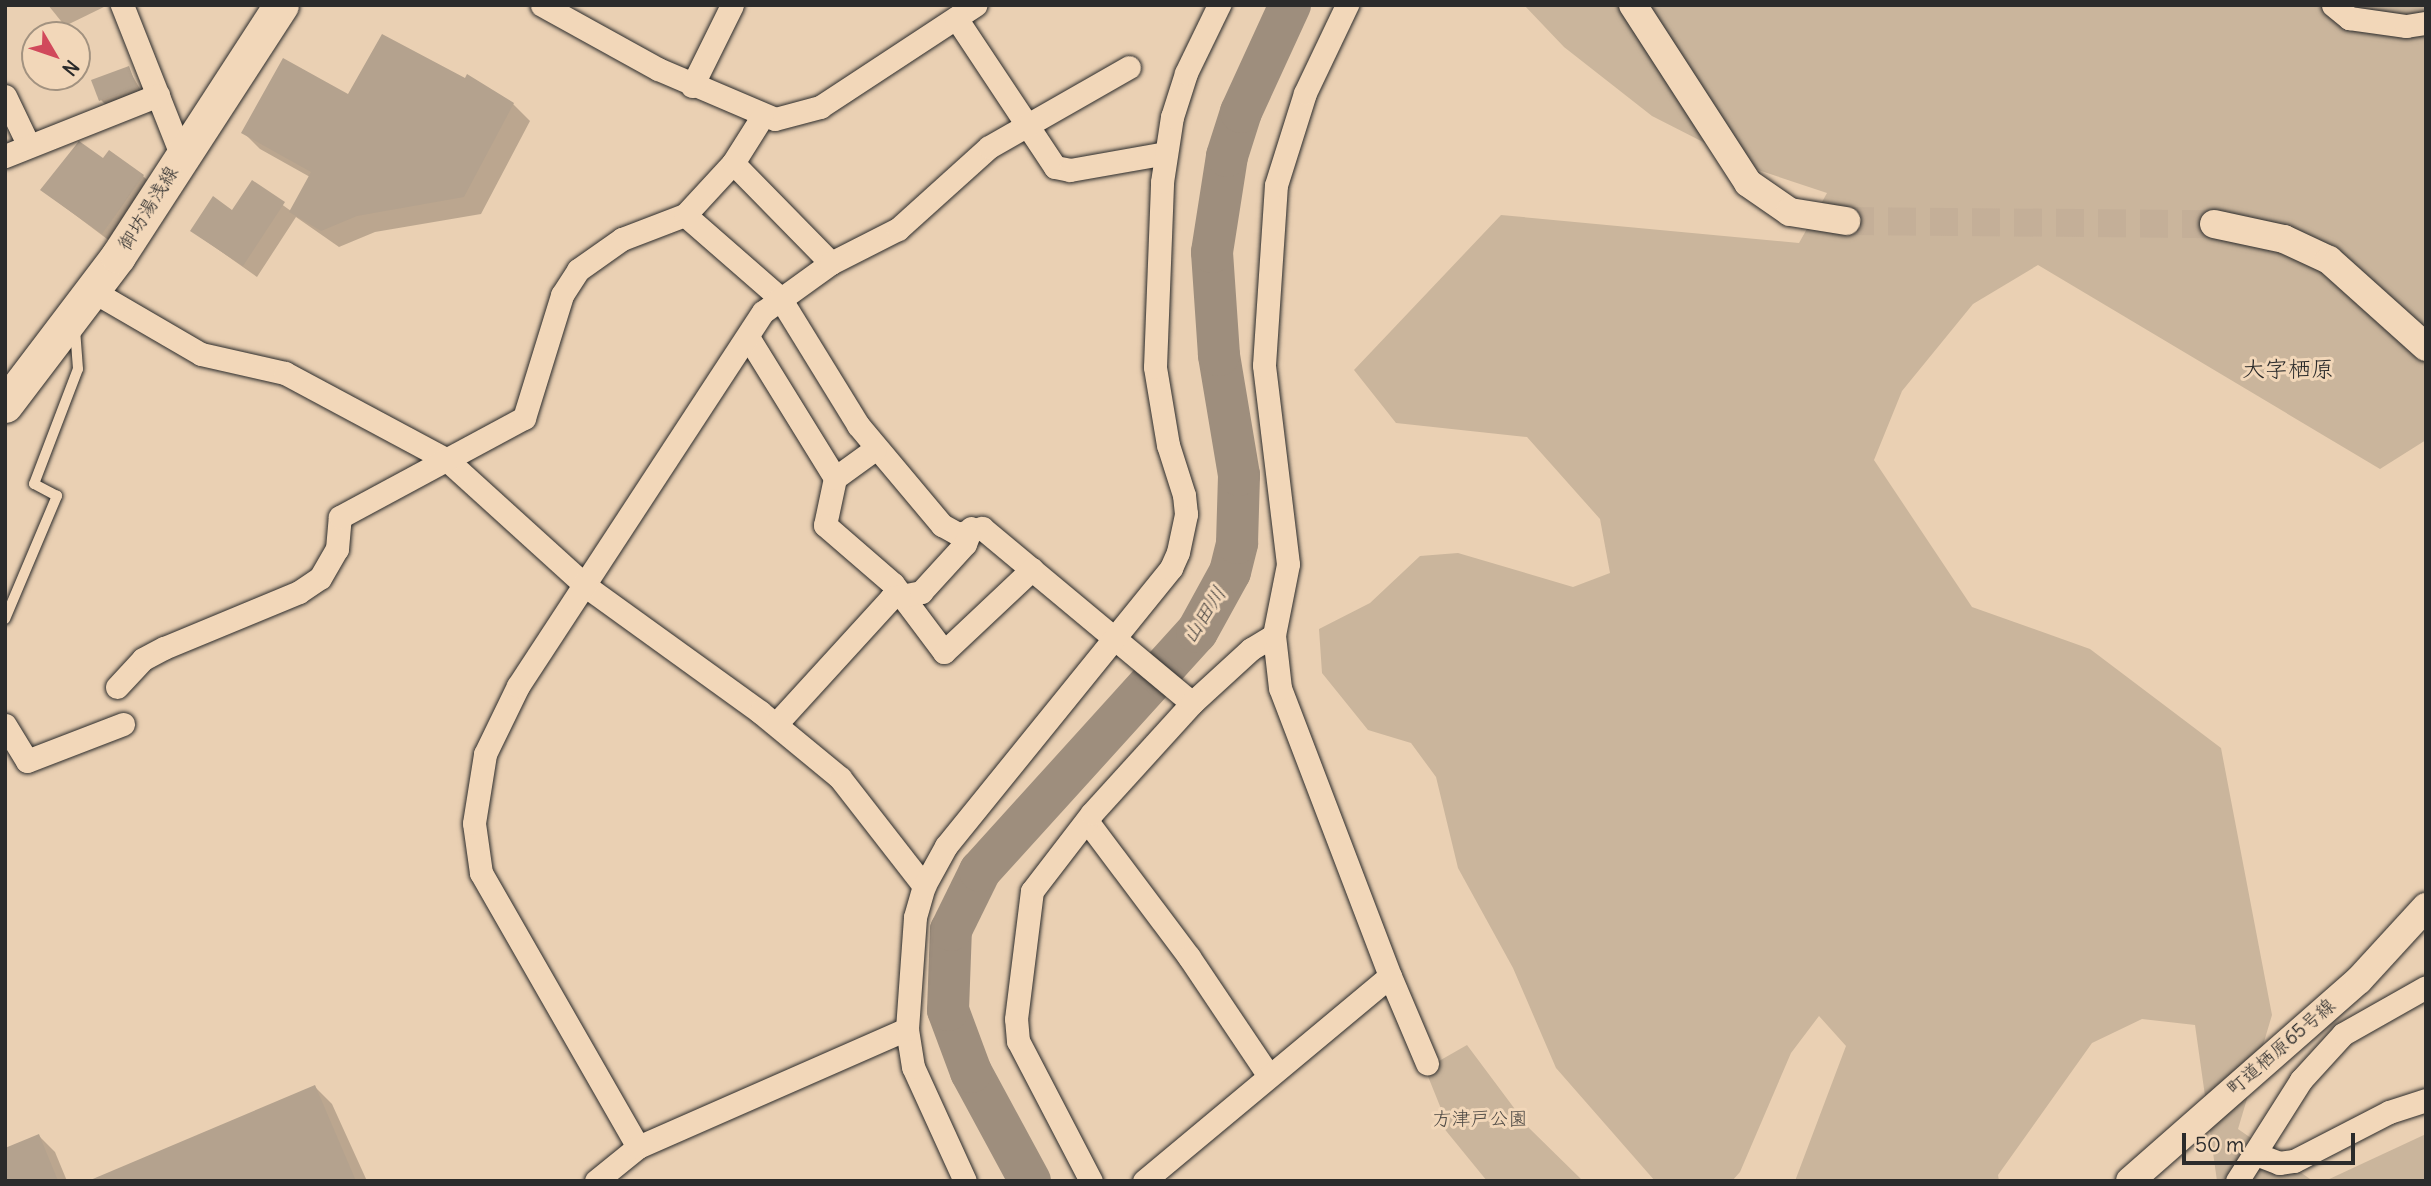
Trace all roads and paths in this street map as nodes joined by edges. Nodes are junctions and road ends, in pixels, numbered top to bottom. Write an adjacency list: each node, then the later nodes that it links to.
1 (122, 5): 13 (street)
2 (281, 5): 19 (main road, 御坊湯浅線)
3 (542, 5): 12 (street)
4 (1219, 5): 18 (street)
5 (1347, 5): 39 (street)
6 (1633, 5): 23 (street)
7 (2333, 5): 10 (street)
8 (723, 8): 12 (street)
9 (966, 12): 15 (street); 16 (street)
10 (2426, 23)
11 (1129, 67): 16 (street)
12 (692, 86): 15 (street)
13 (158, 95): 17 (street); 19 (street)
14 (5, 96): 17 (street)
15 (762, 117): 21 (street)
16 (1024, 124): 18 (street); 25 (street)
17 (29, 146): 20 (street)
18 (1166, 153): 40 (street)
19 (181, 154): 27 (main road, 御坊湯浅線)
20 (5, 156)
21 (733, 163): 22 (street); 25 (street)
22 (685, 215): 26 (street); 32 (street)
23 (1846, 221)
24 (2214, 224): 29 (street)
25 (831, 263): 26 (street)
26 (780, 298): 28 (street); 31 (street)
27 (82, 300): 30 (main road, 御坊湯浅線); 32 (street); 38 (lane)
28 (748, 337): 33 (street); 36 (street)
29 (2426, 347)
30 (5, 405)
31 (875, 449): 33 (street); 34 (street)
32 (447, 460): 36 (street); 41 (street)
33 (835, 478): 37 (street)
34 (971, 528): 35 (street); 37 (street)
35 (1032, 569): 37 (street); 40 (street)
36 (587, 587): 44 (street); 55 (street)
37 (900, 594): 44 (street)
38 (5, 619)
39 (1274, 635): 42 (street); 49 (street)
40 (1117, 639): 42 (street); 47 (street)
41 (117, 687)
42 (1188, 699): 46 (street)
43 (123, 724): 45 (street)
44 (775, 724): 47 (street)
45 (5, 725)
46 (1087, 821): 53 (street); 59 (street)
47 (924, 886): 51 (street)
48 (2426, 907): 61 (street, 町道栖原65号線)
49 (1390, 976): 52 (street); 53 (street)
50 (2426, 987): 56 (street)
51 (907, 1029): 55 (street); 58 (street)
52 (1427, 1063)
53 (1269, 1076): 60 (street)
54 (2426, 1100): 56 (street)
55 (638, 1147): 57 (street)
56 (2256, 1154): 62 (street)
57 (596, 1181)
58 (965, 1181)
59 (1091, 1181)
60 (1144, 1181)
61 (2130, 1181)
62 (2237, 1181)

